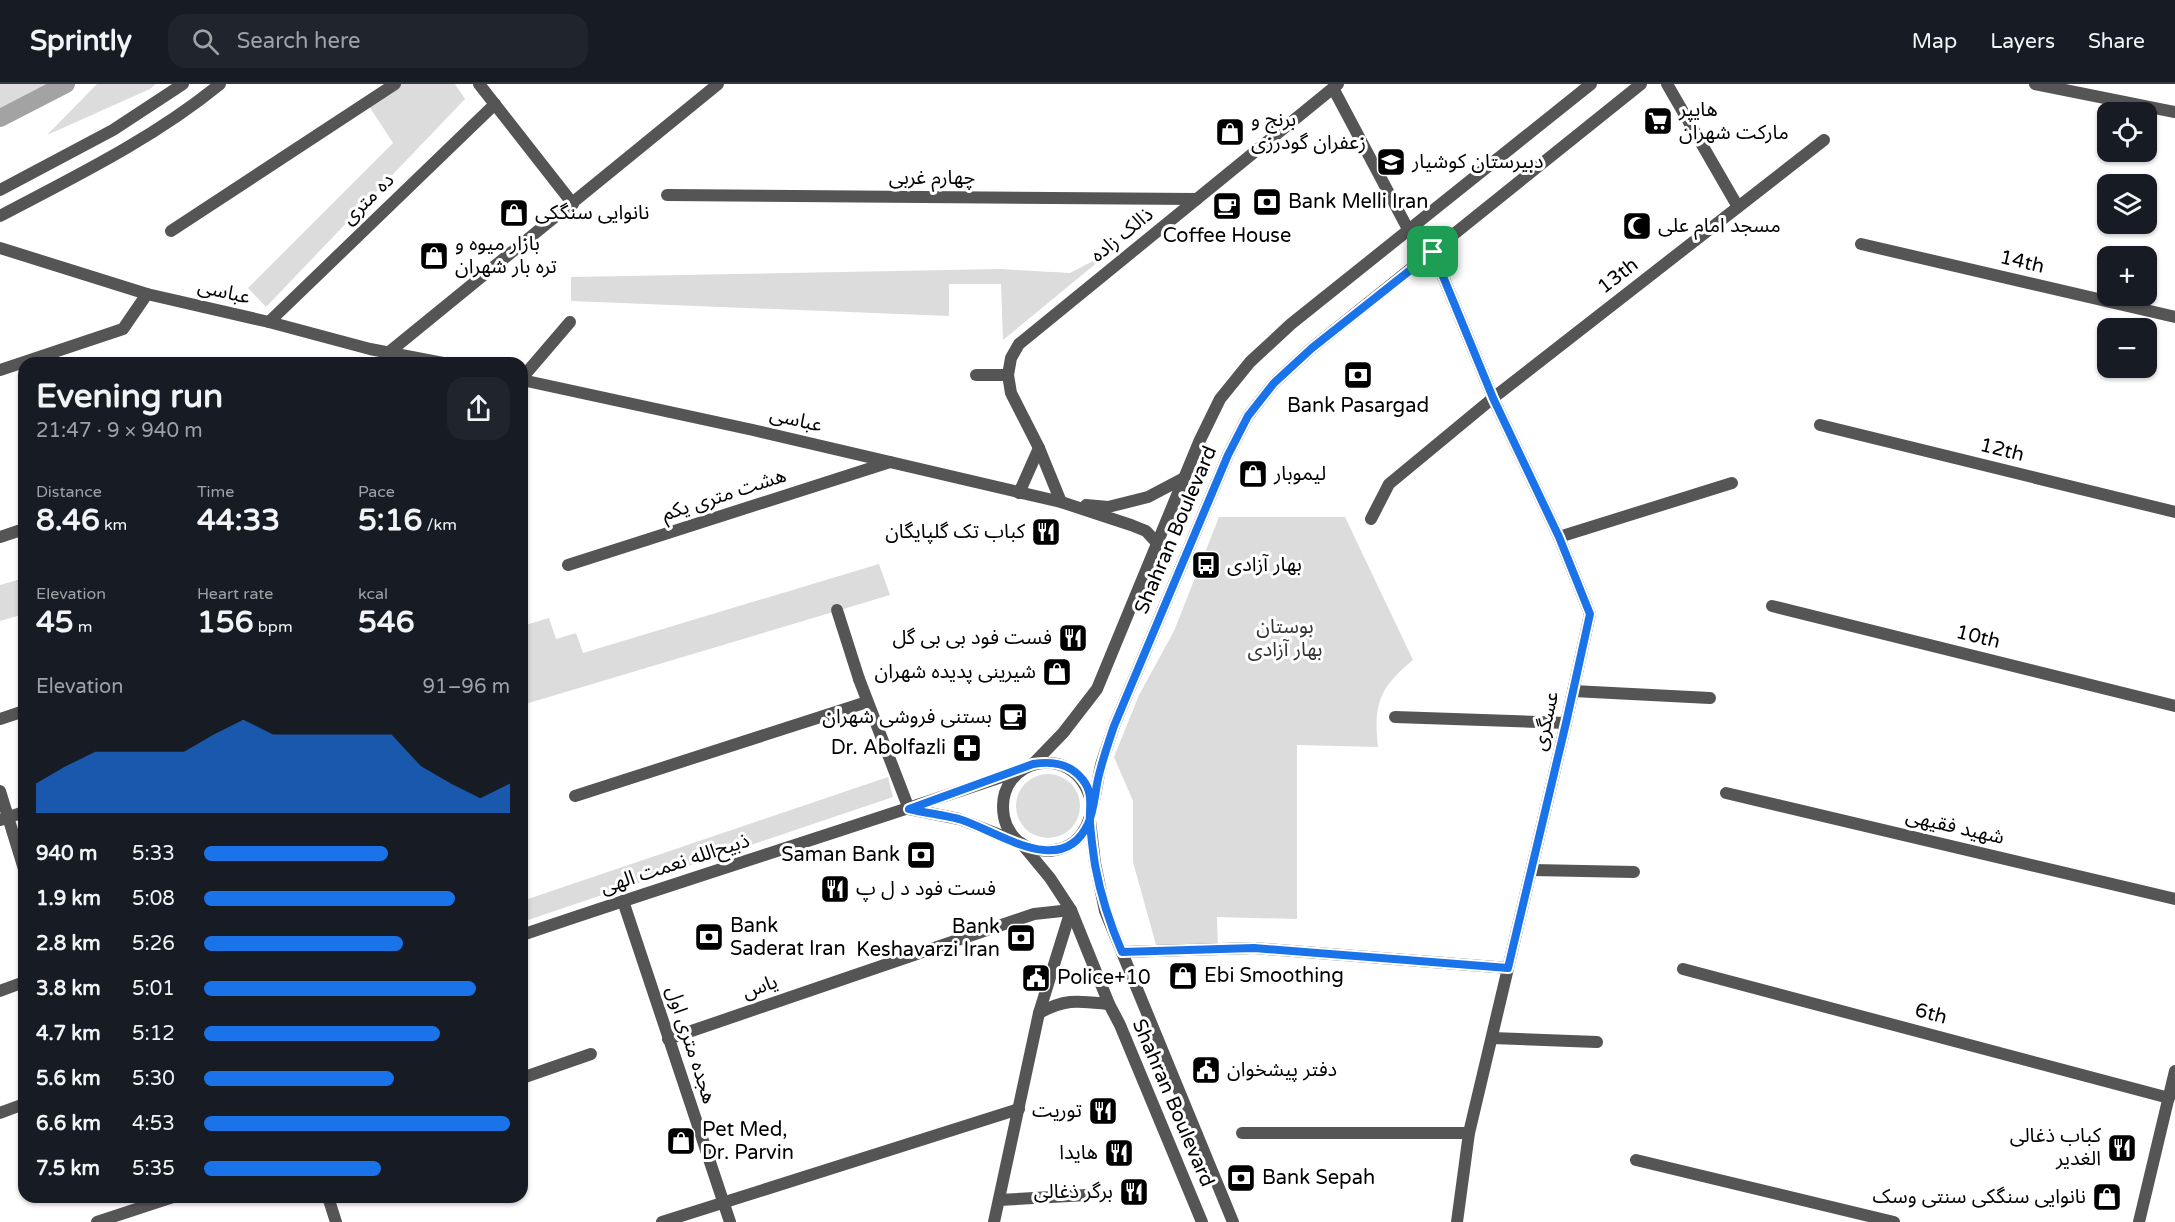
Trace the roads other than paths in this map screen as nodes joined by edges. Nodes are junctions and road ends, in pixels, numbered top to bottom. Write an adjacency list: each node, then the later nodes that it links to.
1 (183, 84): 14 (street)
2 (220, 84): 19 (street)
3 (395, 84): 20 (street)
4 (479, 84): 11 (street)
5 (718, 84): 17 (street)
6 (1591, 84): 21 (street, Shahran Boulevard)
7 (1641, 84): 24 (street, Shahran Boulevard)
8 (1667, 84): 18 (street)
9 (2036, 84): 12 (street)
10 (1335, 86): 16 (street, ذالک زاده); 21 (street)
11 (495, 104): 17 (street); 27 (street, ده متری)
12 (2175, 112)
13 (1824, 140): 18 (street, 13th)
14 (0, 190)
15 (667, 195): 16 (street, چهارم غربی)
16 (1197, 199): 36 (street, ذالک زاده)
17 (573, 204): 29 (street)
18 (1738, 207): 38 (street, 13th)
19 (0, 216)
20 (171, 231)
21 (1409, 231): 42 (street, Shahran Boulevard)
22 (1861, 244): 26 (street, 14th)
23 (0, 248): 25 (street, عباسی)
24 (1433, 252): 38 (street, عسگری); 68 (street, Shahran Boulevard)
25 (147, 294): 27 (street, عباسی); 30 (street)
26 (2175, 317)
27 (269, 322): 29 (street, عباسی)
28 (570, 322): 34 (street)
29 (388, 352): 31 (street, عباسی)
30 (39, 357)
31 (413, 357)
32 (18, 364): 33 (street)
33 (0, 370)
34 (528, 372)
35 (976, 375): 36 (street)
36 (1008, 375): 40 (street)
37 (528, 380): 41 (street, عباسی)
38 (1493, 398): 47 (street); 50 (street, عسگری)
39 (1820, 425): 46 (street, 12th)
40 (1039, 448): 44 (street); 45 (street)
41 (891, 462): 44 (street, عباسی); 52 (street, هشت متری یکم)
42 (1184, 478): 45 (street); 51 (street, Shahran Boulevard)
43 (1732, 483): 50 (street)
44 (1019, 493): 45 (street, عباسی)
45 (1061, 502): 51 (street)
46 (2175, 512)
47 (1371, 519)
48 (18, 531): 49 (street)
49 (0, 537)
50 (1559, 537): 55 (street, عسگری)
51 (1157, 543): 63 (street, Shahran Boulevard)
52 (568, 565)
53 (1772, 606): 58 (street, 10th)
54 (837, 610): 57 (street)
55 (1573, 691): 56 (street); 62 (street, عسگری)
56 (1710, 698)
57 (867, 702): 67 (street); 69 (street)
58 (2175, 706)
59 (18, 713): 61 (street)
60 (1395, 717): 62 (street)
61 (0, 719)
62 (1566, 723): 74 (street, عسگری)
63 (1033, 764): 64 (street); 68 (street)
64 (1020, 771): 69 (street, ذبیح‌الله نعمت الهی); 72 (street)
65 (0, 791): 70 (street)
66 (1726, 793): 76 (street, شهید فقیهی)
67 (575, 796)
68 (1092, 807): 71 (street)
69 (909, 809): 72 (street); 77 (street, ذبیح‌الله نعمت الهی)
70 (4, 819): 73 (street)
71 (1090, 821): 72 (street); 80 (street, Shahran Boulevard)
72 (1021, 843): 78 (street, Shahran Boulevard)
73 (18, 854)
74 (1532, 870): 75 (street); 81 (street, عسگری)
75 (1634, 872)
76 (2175, 899)
77 (624, 901): 79 (street, ذبیح‌الله نعمت الهی); 88 (street, هجده متری اول)
78 (1071, 910): 85 (street, Shahran Boulevard); 86 (street); 88 (street, یاس)
79 (528, 933)
80 (1122, 952): 81 (street); 111 (street, Shahran Boulevard)
81 (1508, 968): 87 (street, عسگری)
82 (1683, 969): 93 (street, 6th)
83 (18, 984): 84 (street)
84 (0, 991)
85 (1109, 1004): 86 (street); 110 (street, Shahran Boulevard)
86 (1039, 1013): 95 (street)
87 (1492, 1038): 89 (street); 98 (street, عسگری)
88 (668, 1039): 102 (street, هجده متری اول)
89 (1597, 1042)
90 (591, 1054): 92 (street)
91 (2175, 1071): 93 (street)
92 (528, 1076)
93 (2169, 1098): 114 (street)
94 (18, 1106): 96 (street)
95 (1019, 1109): 101 (street); 102 (street)
96 (0, 1113)
97 (1242, 1133): 98 (street)
98 (1469, 1133): 112 (street, عسگری)
99 (1636, 1160): 113 (street)
100 (1087, 1195): 101 (street)
101 (999, 1200): 109 (street)
102 (723, 1201): 107 (street); 108 (street, هجده متری اول)
103 (155, 1203): 105 (street)
104 (330, 1203): 106 (street)
105 (97, 1222)
106 (336, 1222)
107 (662, 1222)
108 (730, 1222)
109 (994, 1222)
110 (1203, 1222)
111 (1233, 1222)
112 (1457, 1222)
113 (1894, 1222)
114 (2139, 1222)

